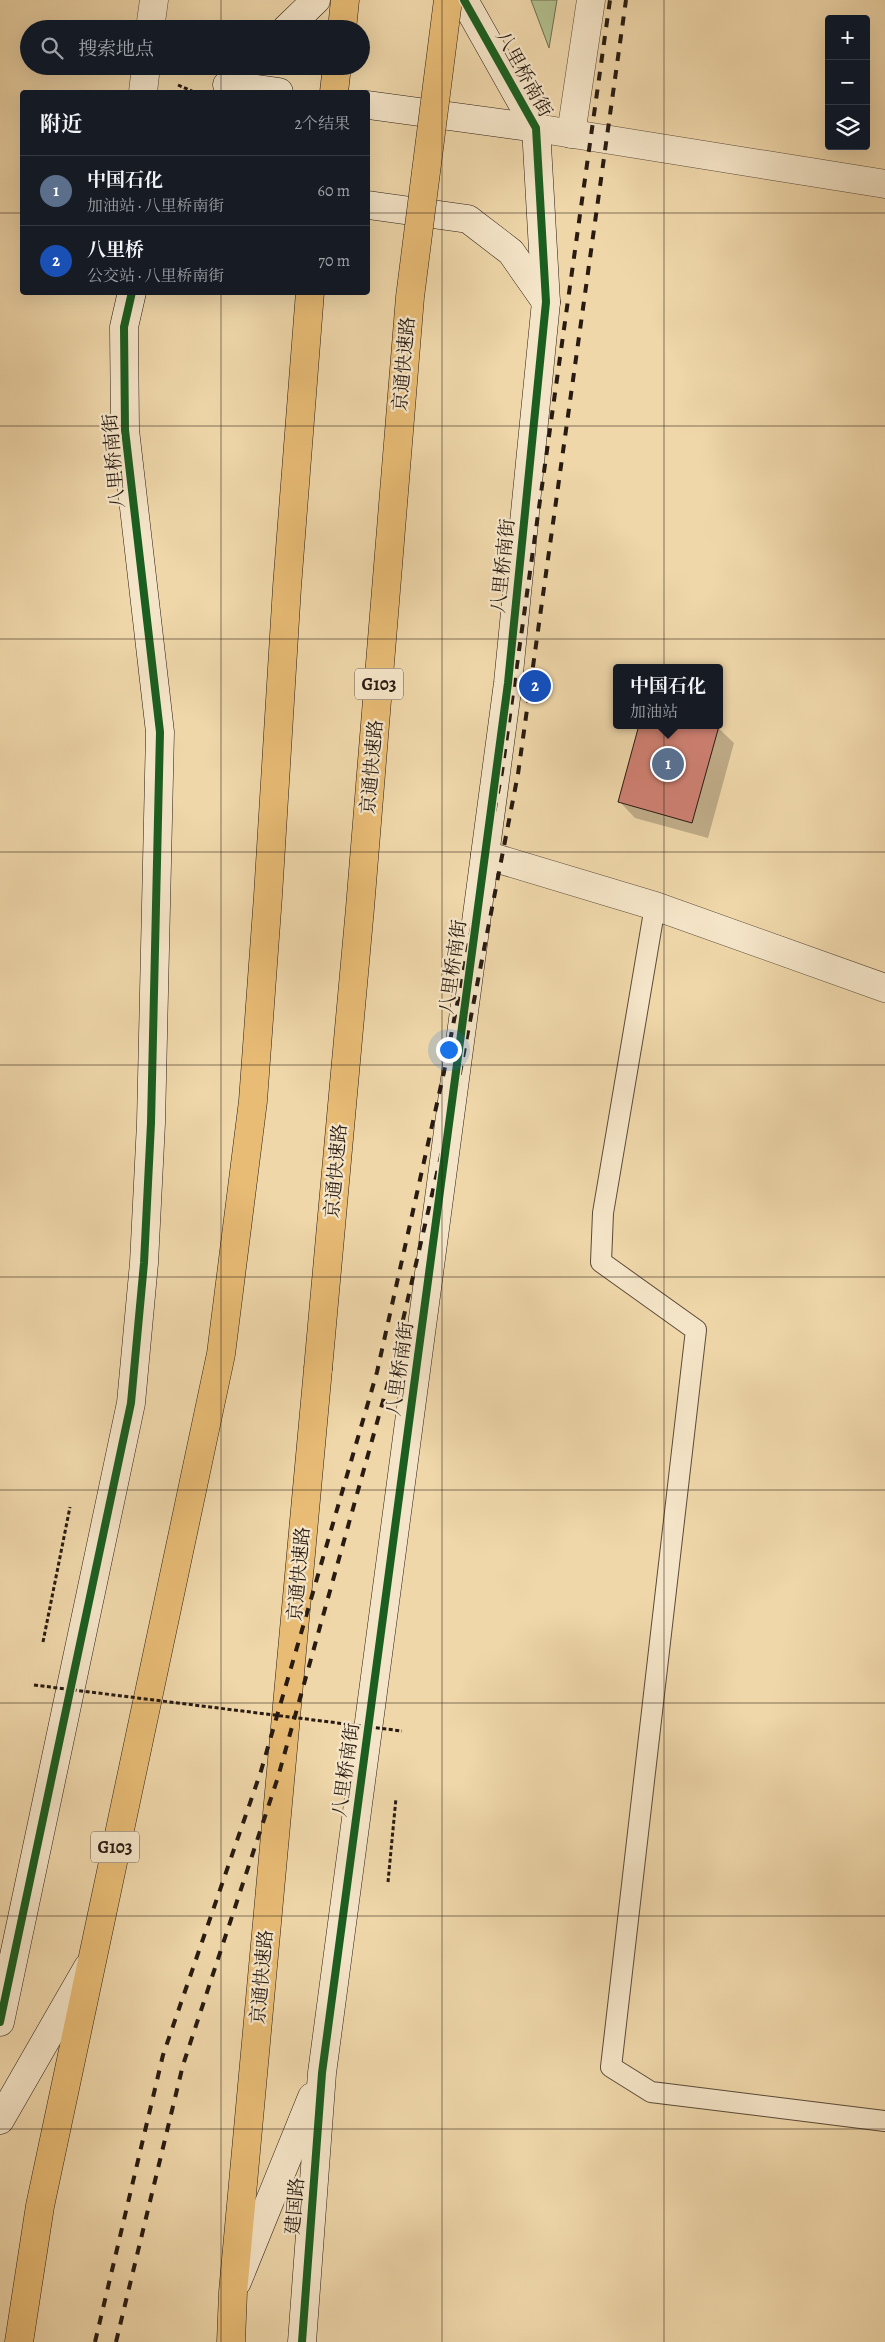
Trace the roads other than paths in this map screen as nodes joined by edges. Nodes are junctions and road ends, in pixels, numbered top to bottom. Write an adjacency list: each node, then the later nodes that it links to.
1 (154, 0): 7 (street)
2 (316, 0): 8 (street)
3 (346, 0): 9 (highway)
4 (448, 0): 35 (highway, 京通快速路 / G103, bridge)
5 (464, 0): 18 (street, 八里桥南街)
6 (591, 0): 19 (street)
7 (151, 20)
8 (295, 20)
9 (343, 20)
10 (145, 75): 14 (street)
11 (238, 75): 13 (street)
12 (337, 75): 16 (highway)
13 (224, 89): 15 (street)
14 (143, 90)
15 (242, 90)
16 (334, 90)
17 (370, 105): 18 (street)
18 (536, 128): 19 (street); 25 (street, 八里桥南街)
19 (571, 134): 20 (street)
20 (885, 184)
21 (370, 205): 25 (street)
22 (131, 295): 26 (street, 八里桥南街)
23 (144, 295): 26 (street)
24 (310, 295): 30 (highway, G103)
25 (546, 302): 27 (street, 八里桥南街)
26 (124, 327): 31 (street, 八里桥南街)
27 (485, 855): 28 (street); 32 (street, 八里桥南街)
28 (655, 906): 29 (street); 34 (lane)
29 (885, 988)
30 (90, 1963): 33 (street); 36 (highway, G103)
31 (0, 2022)
32 (322, 2073): 35 (street); 38 (street, 建国路)
33 (0, 2120)
34 (885, 2121)
35 (233, 2292): 37 (highway, 京通快速路 / G103)
36 (19, 2342)
37 (231, 2342)
38 (302, 2342)

